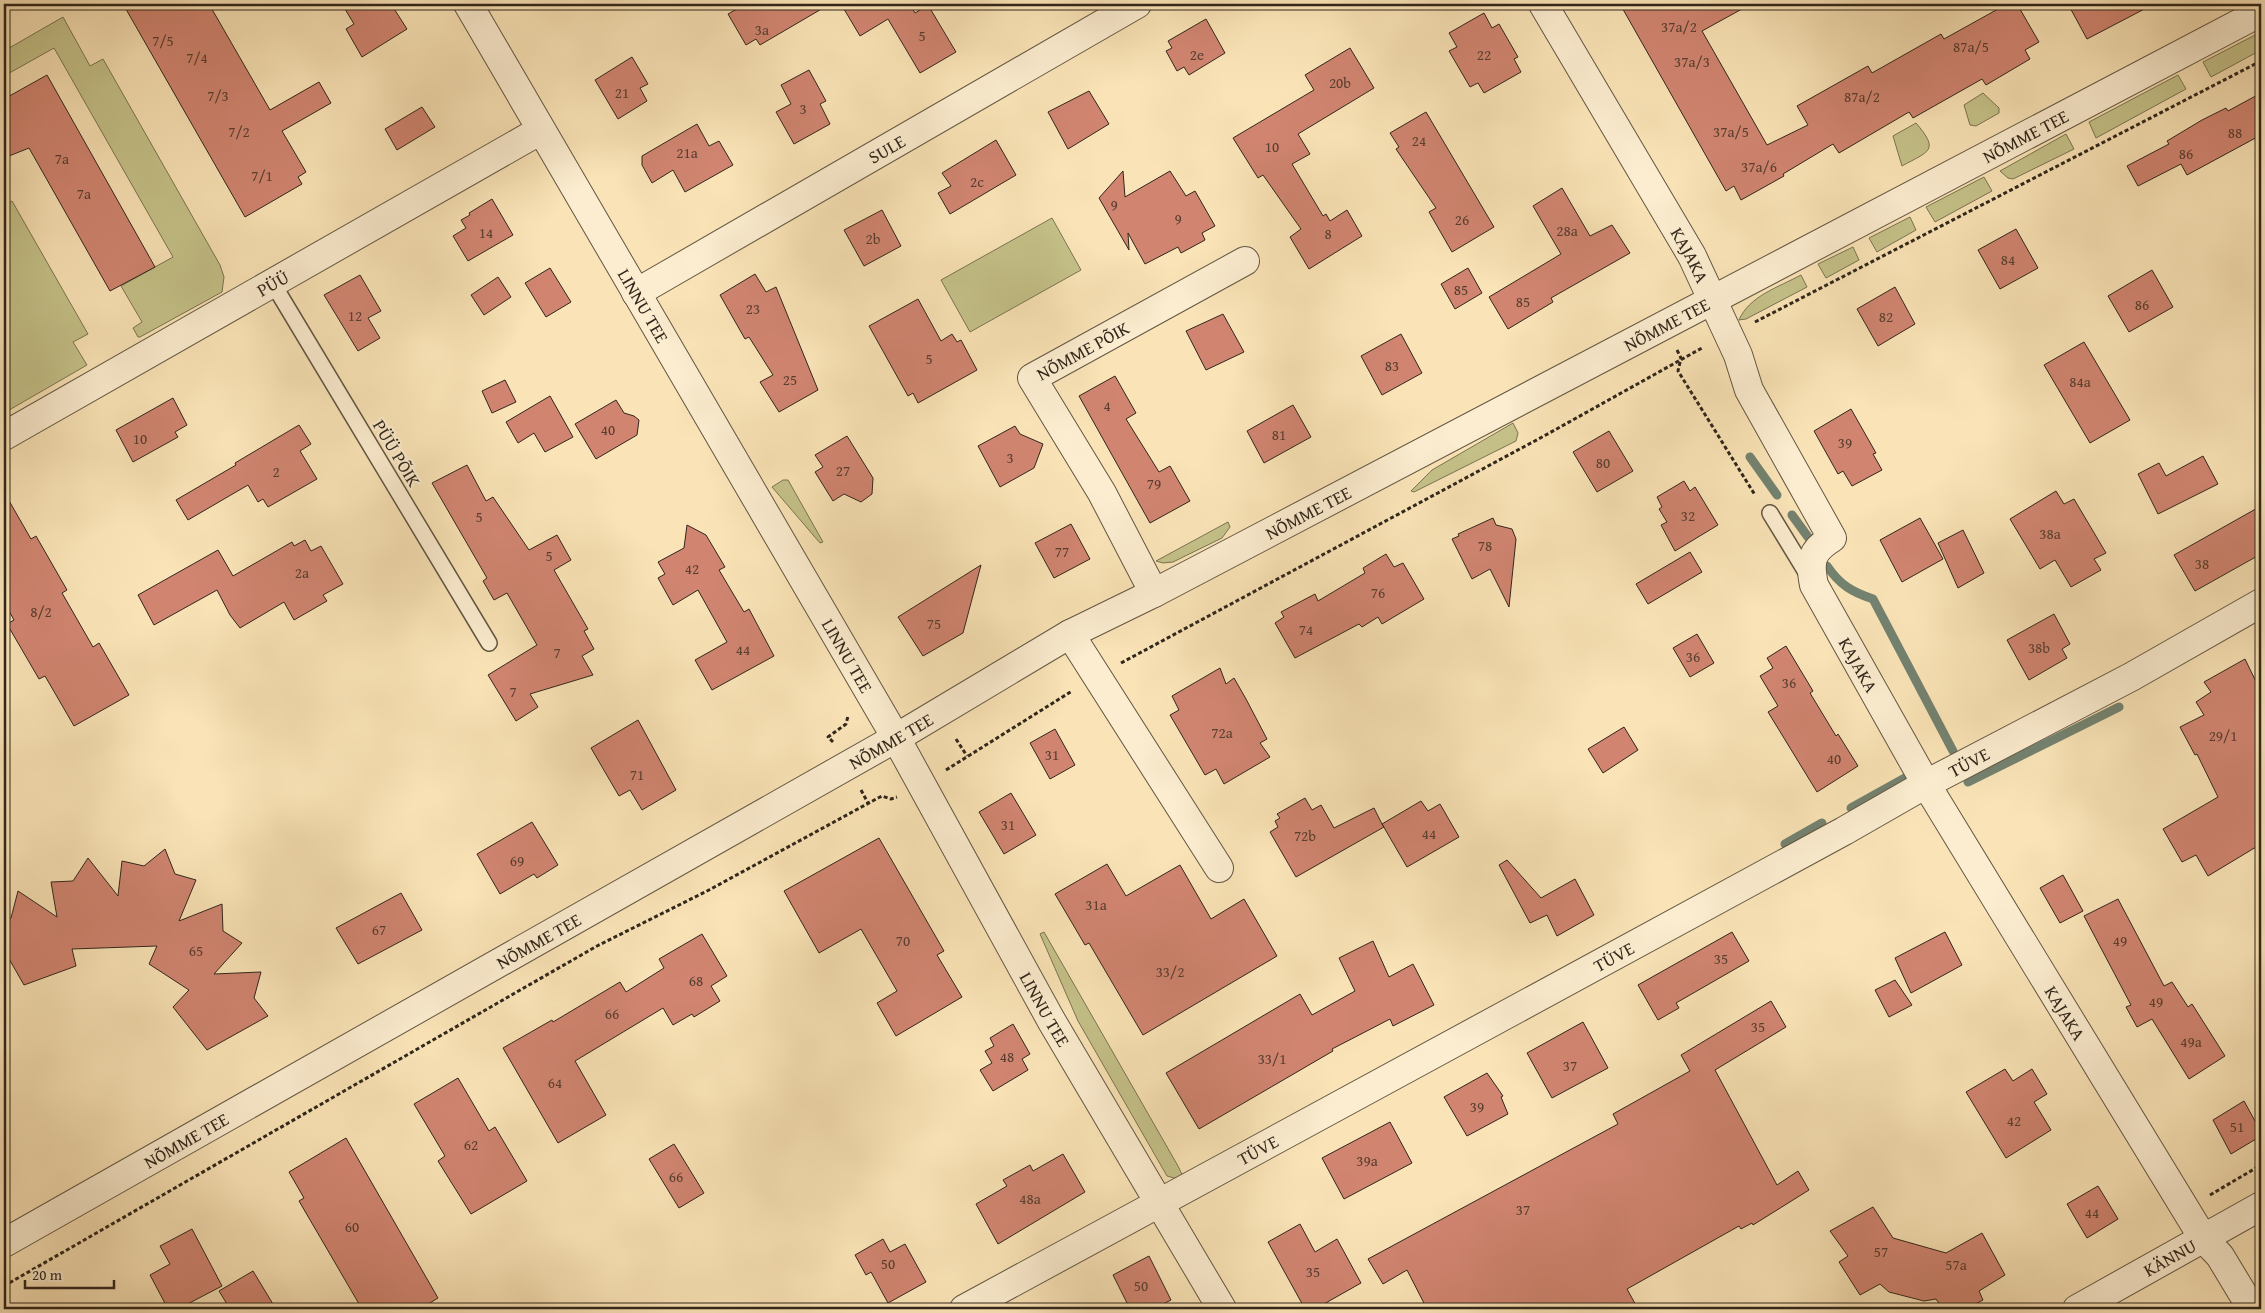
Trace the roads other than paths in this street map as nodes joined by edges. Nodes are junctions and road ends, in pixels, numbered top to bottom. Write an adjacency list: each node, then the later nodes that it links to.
1 (468, 4): 5 (street, LINNU TEE)
2 (1137, 4): 8 (street, SULE)
3 (1543, 4): 9 (street, KAJAKA)
4 (2261, 12): 9 (street, NÕMME TEE)
5 (541, 130): 7 (street, PÜÜ); 8 (street, LINNU TEE)
6 (1245, 260): 13 (street, NÕMME PÕIK)
7 (272, 282): 10 (street, PÜÜ); 16 (lane, PÜÜ PÕIK)
8 (636, 293): 17 (street, LINNU TEE)
9 (1712, 300): 12 (street, KAJAKA); 13 (street, NÕMME TEE)
10 (4, 436)
11 (1770, 513): 12 (lane)
12 (1814, 585): 18 (street, KAJAKA)
13 (1154, 593): 15 (street, NÕMME TEE)
14 (2261, 603): 18 (street, TÜVE)
15 (1070, 634): 17 (street, NÕMME TEE); 19 (street)
16 (489, 643)
17 (896, 738): 20 (street, LINNU TEE); 23 (street, NÕMME TEE)
18 (1926, 784): 20 (street, TÜVE); 22 (street, KAJAKA)
19 (1219, 868)
20 (1159, 1203): 24 (street, TÜVE); 25 (street, LINNU TEE)
21 (2261, 1206): 22 (street, KÄNNU)
22 (2203, 1238): 26 (street, KÄNNU); 27 (street, KAJAKA)
23 (4, 1243)
24 (964, 1309)
25 (1222, 1309)
26 (2077, 1309)
27 (2252, 1309)

